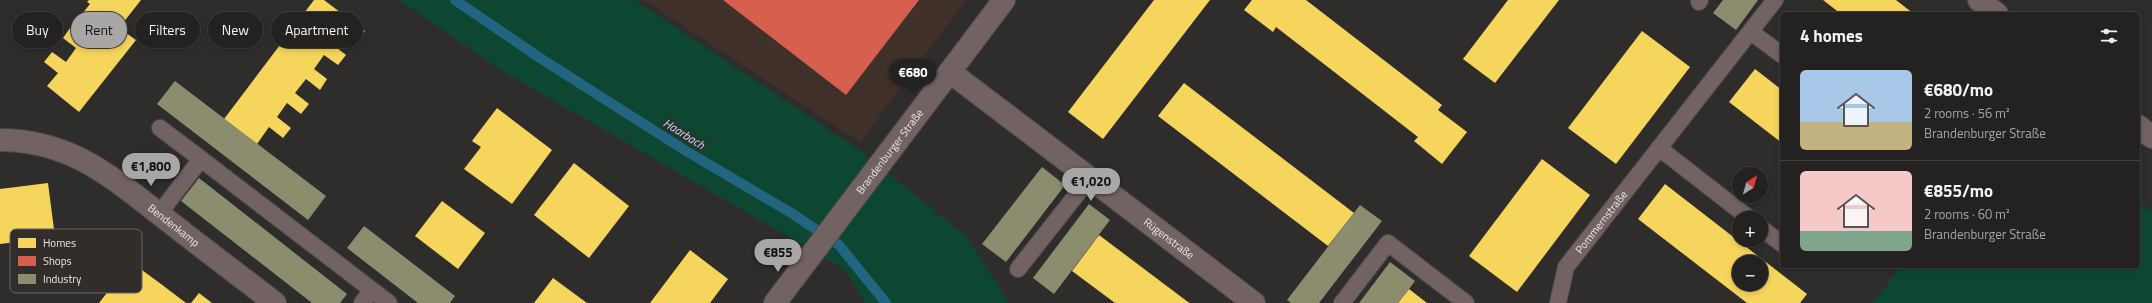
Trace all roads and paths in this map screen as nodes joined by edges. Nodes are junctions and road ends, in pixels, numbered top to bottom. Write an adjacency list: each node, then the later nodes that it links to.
1 (1004, 0): 7 (street, Brandenburger Straße)
2 (1775, 0): 5 (lane, Pommernstraße)
3 (1979, 0): 4 (street)
4 (1994, 12)
5 (1752, 32): 6 (lane); 12 (lane, Pommernstraße)
6 (1780, 53)
7 (950, 72): 14 (street, Rügenstraße); 24 (street, Brandenburger Straße)
8 (160, 128): 13 (lane)
9 (2140, 128): 10 (street)
10 (2152, 137)
11 (0, 140): 16 (street, Bendenkamp)
12 (1659, 148): 15 (lane); 28 (lane, Pommernstraße)
13 (201, 159): 16 (lane); 20 (lane)
14 (1089, 179): 19 (lane); 25 (street, Rügenstraße)
15 (1740, 211)
16 (159, 214): 21 (street, Bendenkamp)
17 (1768, 233): 18 (lane)
18 (1780, 242)
19 (1018, 269)
20 (372, 290): 22 (lane); 23 (lane)
21 (274, 303)
22 (362, 303)
23 (389, 303)
24 (775, 303)
25 (1254, 303)
26 (1342, 303): 27 (lane)
27 (1466, 303)
28 (1558, 303)

